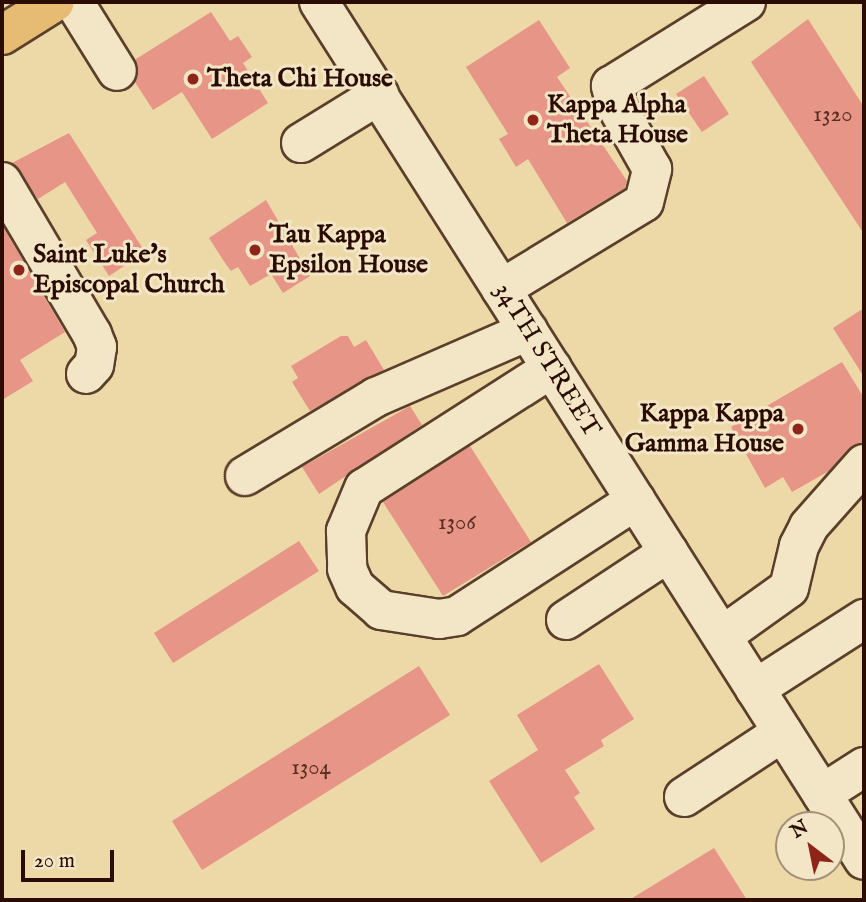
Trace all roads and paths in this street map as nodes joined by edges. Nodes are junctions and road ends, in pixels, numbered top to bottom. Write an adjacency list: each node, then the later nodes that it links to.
1 (74, 2): 4 (street)
2 (319, 2): 5 (street, 34TH STREET)
3 (746, 2): 8 (street)
4 (117, 71)
5 (379, 95): 6 (street); 8 (street, 34TH STREET)
6 (301, 143)
7 (2, 182): 11 (street)
8 (502, 289): 9 (street, 34TH STREET)
9 (528, 331): 10 (street, 34TH STREET); 13 (street)
10 (552, 368): 14 (street, 34TH STREET); 14 (street)
11 (86, 374)
12 (864, 464): 18 (street)
13 (246, 476)
14 (636, 500): 15 (street, 34TH STREET)
15 (669, 552): 16 (street); 18 (street, 34TH STREET)
16 (566, 620)
17 (864, 620): 19 (street)
18 (722, 636): 19 (street, 34TH STREET)
19 (755, 689): 20 (street, 34TH STREET)
20 (783, 732): 22 (street, 34TH STREET); 23 (street)
21 (864, 767): 22 (street)
22 (822, 794): 24 (street, 34TH STREET)
23 (684, 797)
24 (864, 860)

